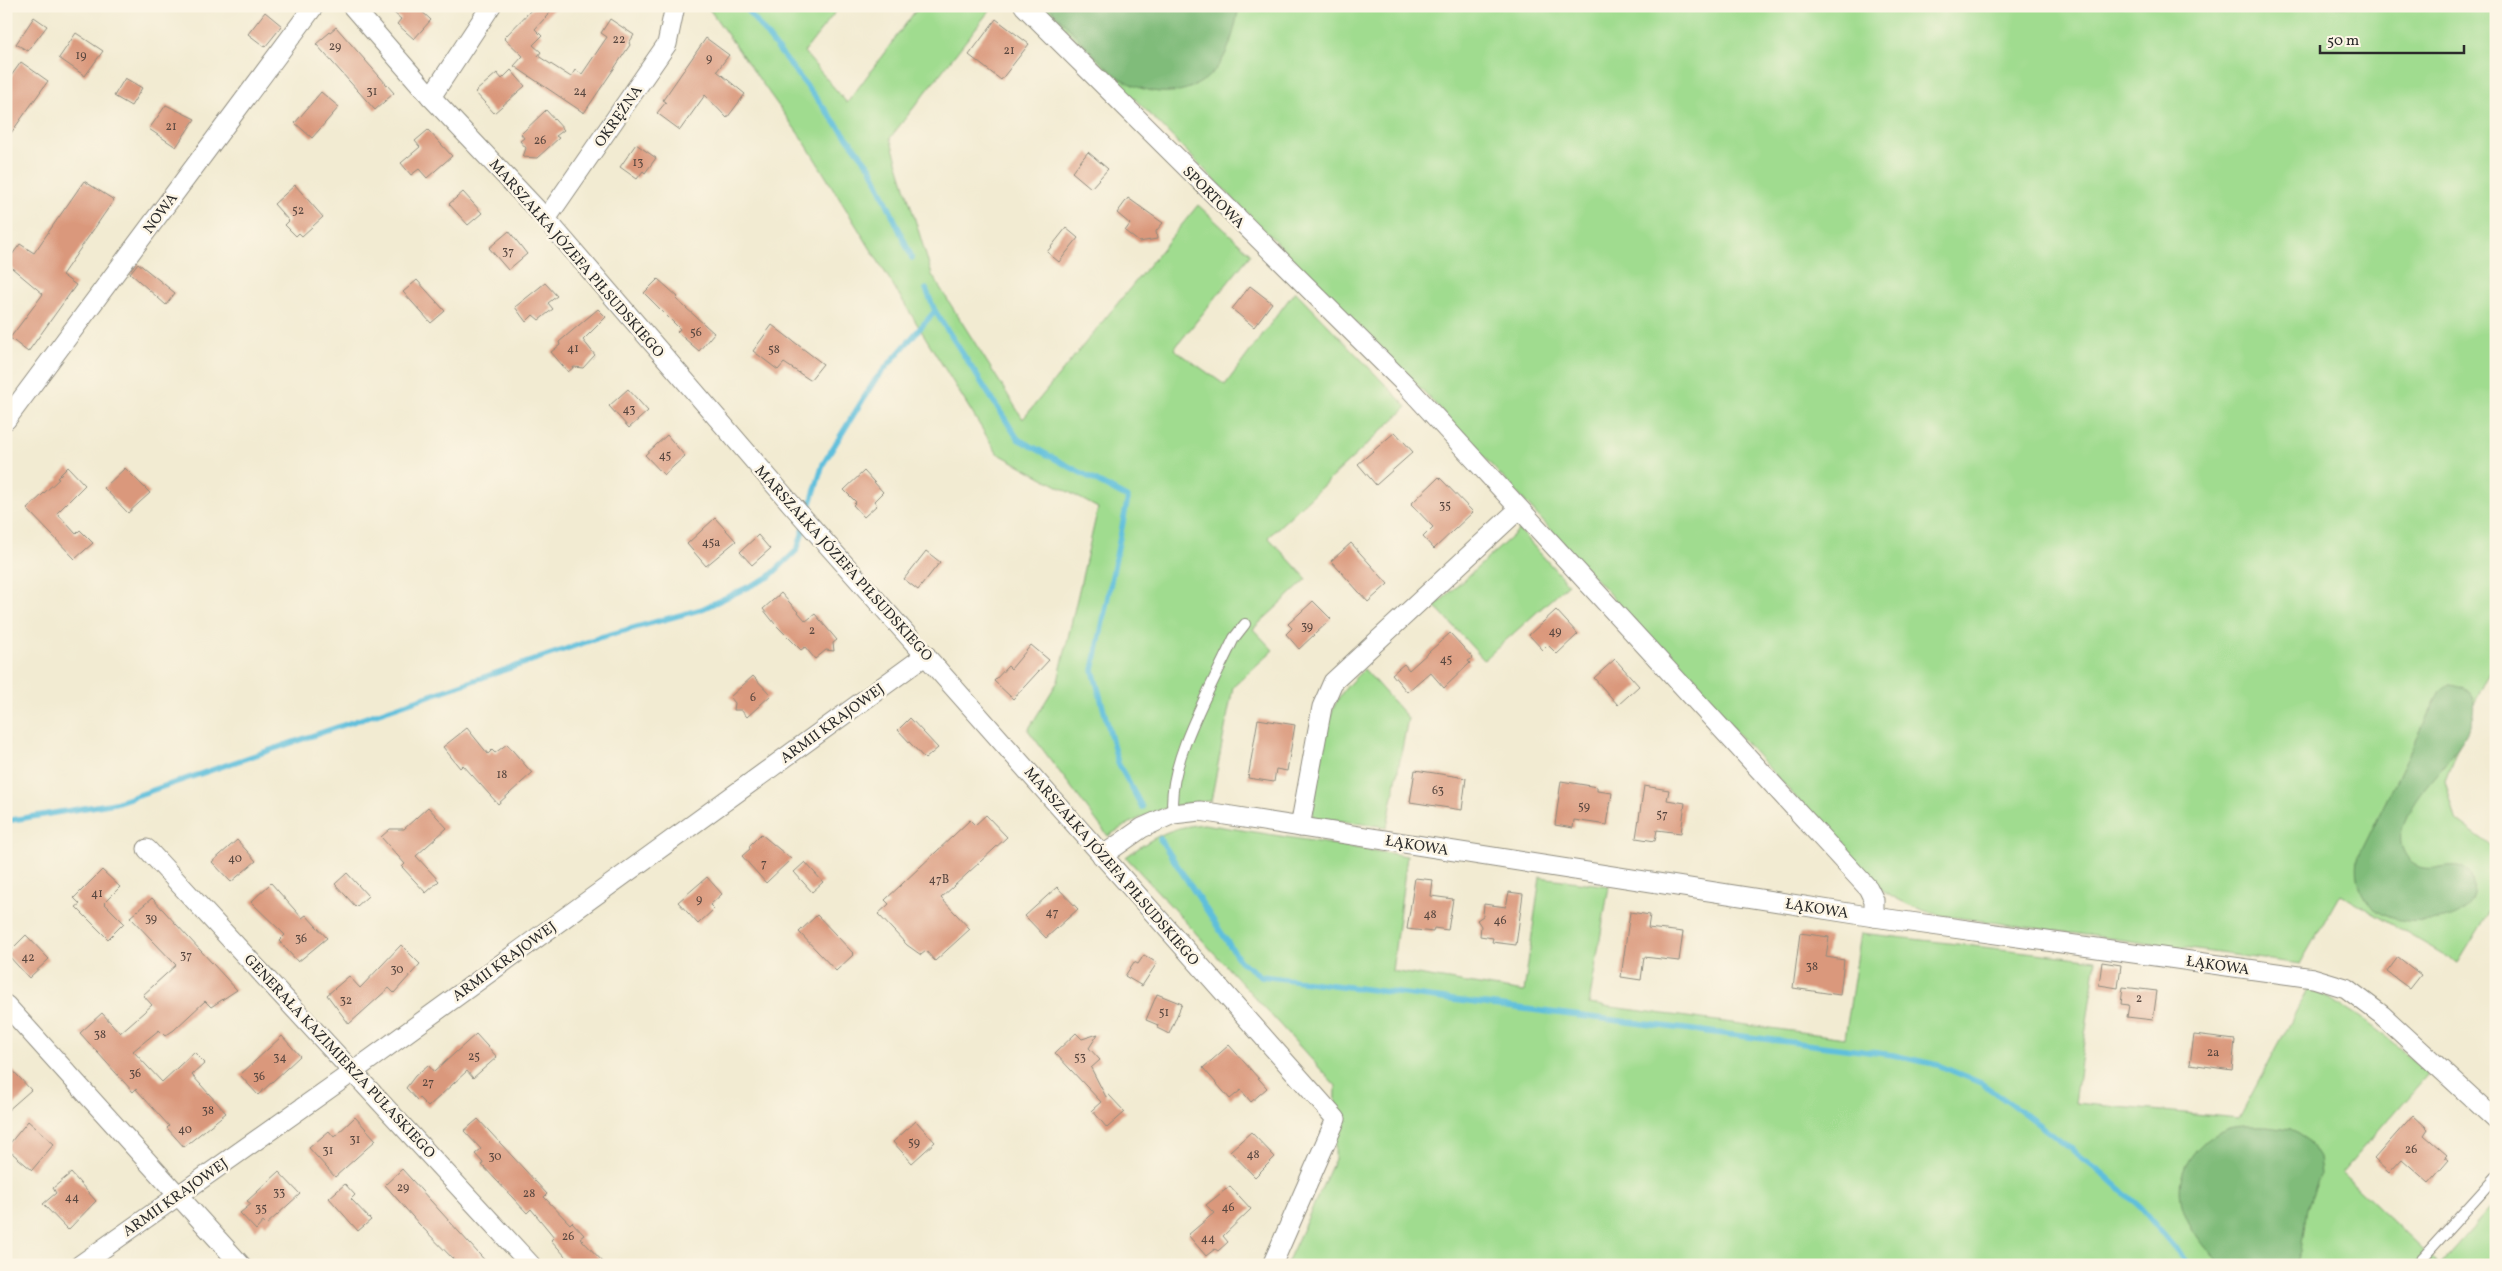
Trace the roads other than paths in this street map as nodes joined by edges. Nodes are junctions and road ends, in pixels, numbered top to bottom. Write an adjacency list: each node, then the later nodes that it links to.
1 (314, 6): 8 (street, NOWA)
2 (352, 6): 6 (street, MARSZAŁKA JÓZEFA PIŁSUDSKIEGO)
3 (492, 6): 6 (street)
4 (675, 6): 7 (street, OKRĘŻNA)
5 (1024, 6): 9 (street, SPORTOWA)
6 (431, 97): 7 (street, MARSZAŁKA JÓZEFA PIŁSUDSKIEGO)
7 (546, 219): 11 (street, MARSZAŁKA JÓZEFA PIŁSUDSKIEGO)
8 (6, 420)
9 (1520, 509): 13 (street); 16 (street, SPORTOWA)
10 (1245, 624): 12 (lane)
11 (926, 655): 15 (street, MARSZAŁKA JÓZEFA PIŁSUDSKIEGO); 18 (street, ARMII KRAJOWEJ)
12 (1174, 814): 13 (street, ŁĄKOWA); 15 (street, ŁĄKOWA)
13 (1300, 827): 16 (street, ŁĄKOWA)
14 (147, 849): 18 (street, GENERAŁA KAZIMIERZA PUŁASKIEGO)
15 (1102, 856): 25 (street, MARSZAŁKA JÓZEFA PIŁSUDSKIEGO)
16 (1874, 917): 19 (street, ŁĄKOWA)
17 (6, 1005): 21 (street)
18 (354, 1071): 21 (street, ARMII KRAJOWEJ); 24 (street, GENERAŁA KAZIMIERZA PUŁASKIEGO)
19 (2496, 1120)
20 (2496, 1178): 26 (lane)
21 (178, 1194): 22 (street, ARMII KRAJOWEJ); 23 (street)
22 (80, 1265)
23 (241, 1265)
24 (532, 1265)
25 (1272, 1265)
26 (2416, 1265)

